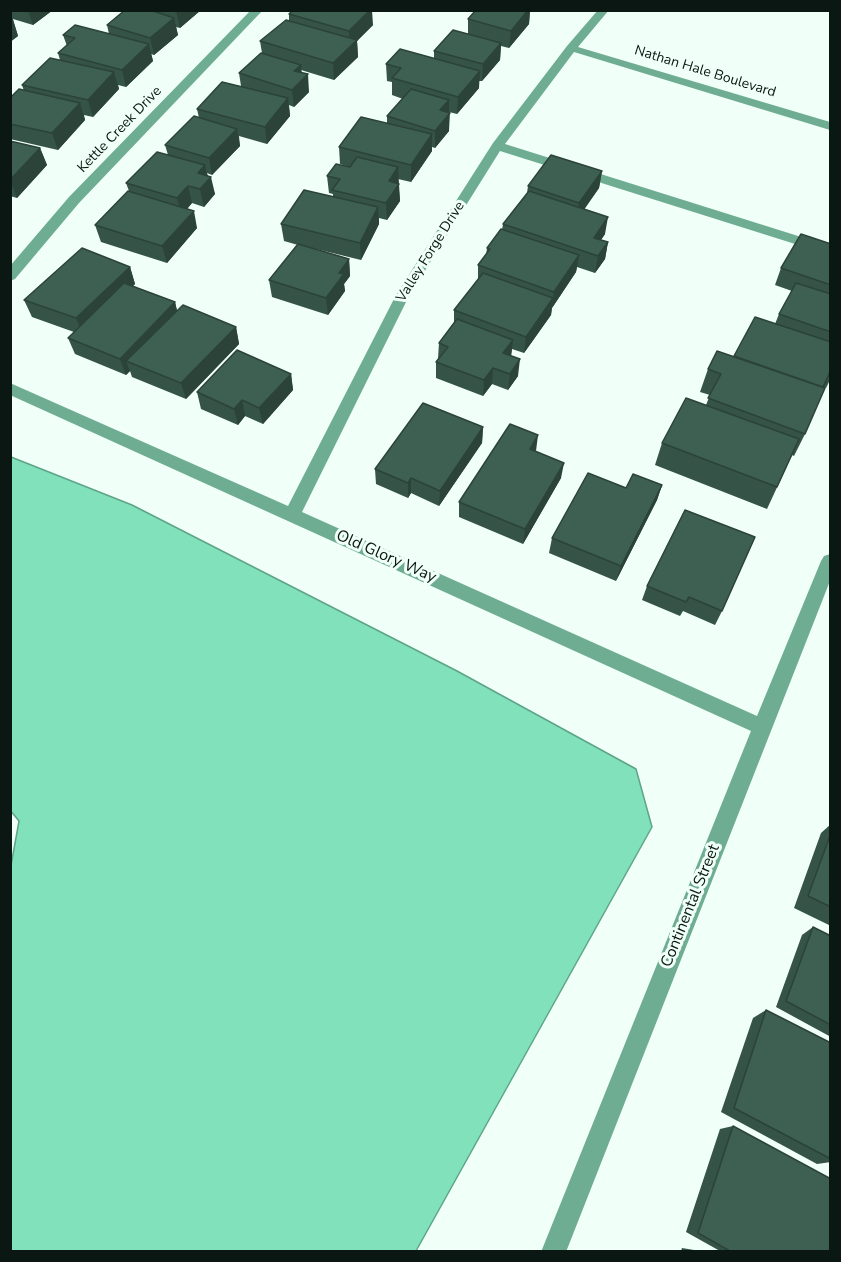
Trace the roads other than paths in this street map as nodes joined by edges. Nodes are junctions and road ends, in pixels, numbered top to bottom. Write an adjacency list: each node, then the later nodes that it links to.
1 (258, 10): 7 (street, Kettle Creek Drive)
2 (600, 11): 3 (street, Valley Forge Drive)
3 (571, 48): 4 (street, Nathan Hale Boulevard); 5 (street, Valley Forge Drive)
4 (831, 126)
5 (497, 146): 6 (street); 9 (street, Valley Forge Drive)
6 (831, 251)
7 (10, 276)
8 (10, 388): 9 (street, Old Glory Way)
9 (292, 515): 11 (street, Old Glory Way)
10 (831, 561): 11 (street, Continental Street)
11 (762, 727): 12 (street, Continental Street)
12 (553, 1251)

